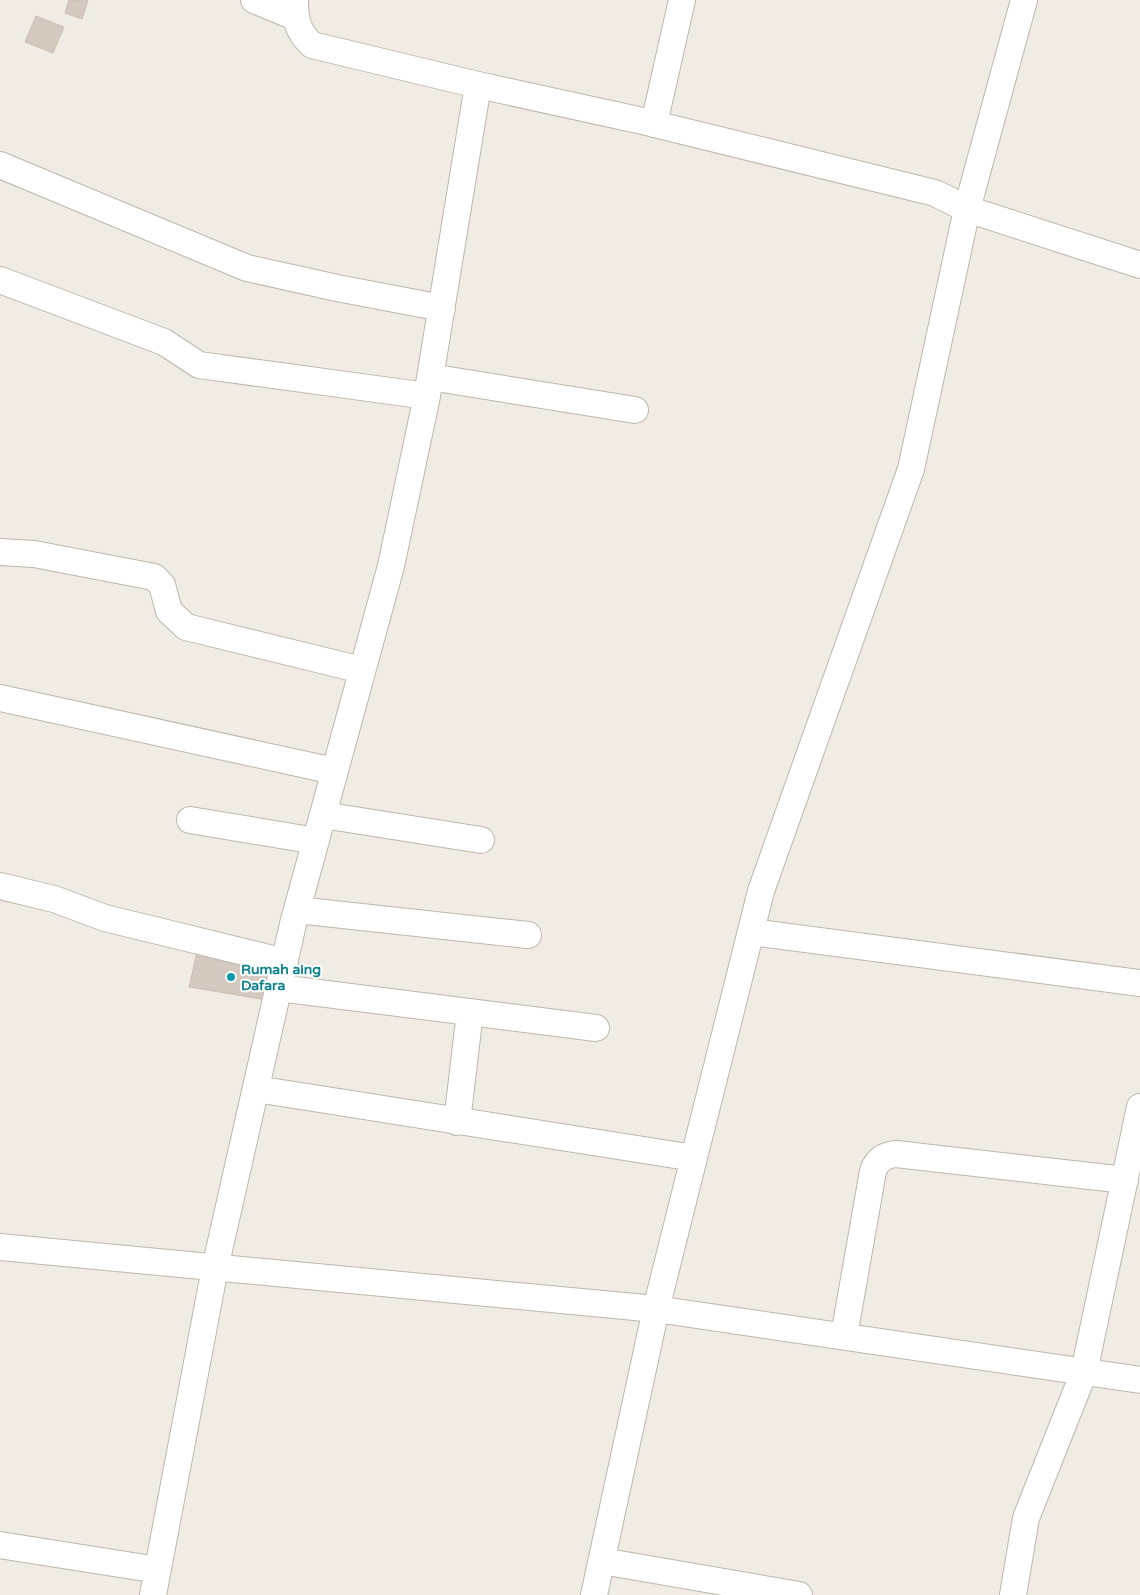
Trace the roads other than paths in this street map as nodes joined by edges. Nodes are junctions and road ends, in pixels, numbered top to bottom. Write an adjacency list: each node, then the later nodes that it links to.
1 (254, 0): 4 (street)
2 (682, 0): 6 (street)
3 (1024, 0): 8 (street)
4 (295, 9): 5 (street)
5 (478, 85): 6 (street); 11 (street)
6 (654, 124): 8 (street)
7 (0, 165): 11 (street)
8 (967, 209): 9 (street); 24 (street)
9 (1140, 265)
10 (0, 280): 12 (street)
11 (442, 308): 12 (street)
12 (428, 386): 13 (street); 15 (street)
13 (635, 410)
14 (0, 552): 15 (street)
15 (362, 670): 17 (street)
16 (0, 698): 17 (street)
17 (334, 771): 18 (street)
18 (323, 815): 20 (street); 21 (street)
19 (190, 820): 21 (street)
20 (481, 840)
21 (316, 841): 23 (street)
22 (0, 886): 26 (street)
23 (297, 910): 25 (street); 26 (street)
24 (750, 932): 27 (street); 34 (street)
25 (528, 935)
26 (285, 962): 28 (street)
27 (1140, 983)
28 (279, 988): 29 (street); 31 (street)
29 (470, 1012): 30 (street); 33 (street)
30 (596, 1028)
31 (256, 1089): 33 (street); 37 (street)
32 (1140, 1107): 35 (street)
33 (457, 1122): 34 (street)
34 (694, 1158): 38 (street)
35 (1125, 1180): 39 (street); 40 (street)
36 (2, 1254): 37 (street)
37 (215, 1268): 38 (street); 44 (street)
38 (656, 1309): 39 (street); 43 (street)
39 (844, 1336): 40 (street)
40 (1084, 1372): 41 (street); 47 (street)
41 (1140, 1380)
42 (0, 1545): 44 (street)
43 (602, 1562): 45 (street); 46 (street)
44 (155, 1583)
45 (594, 1595)
46 (799, 1595)
47 (1012, 1595)

